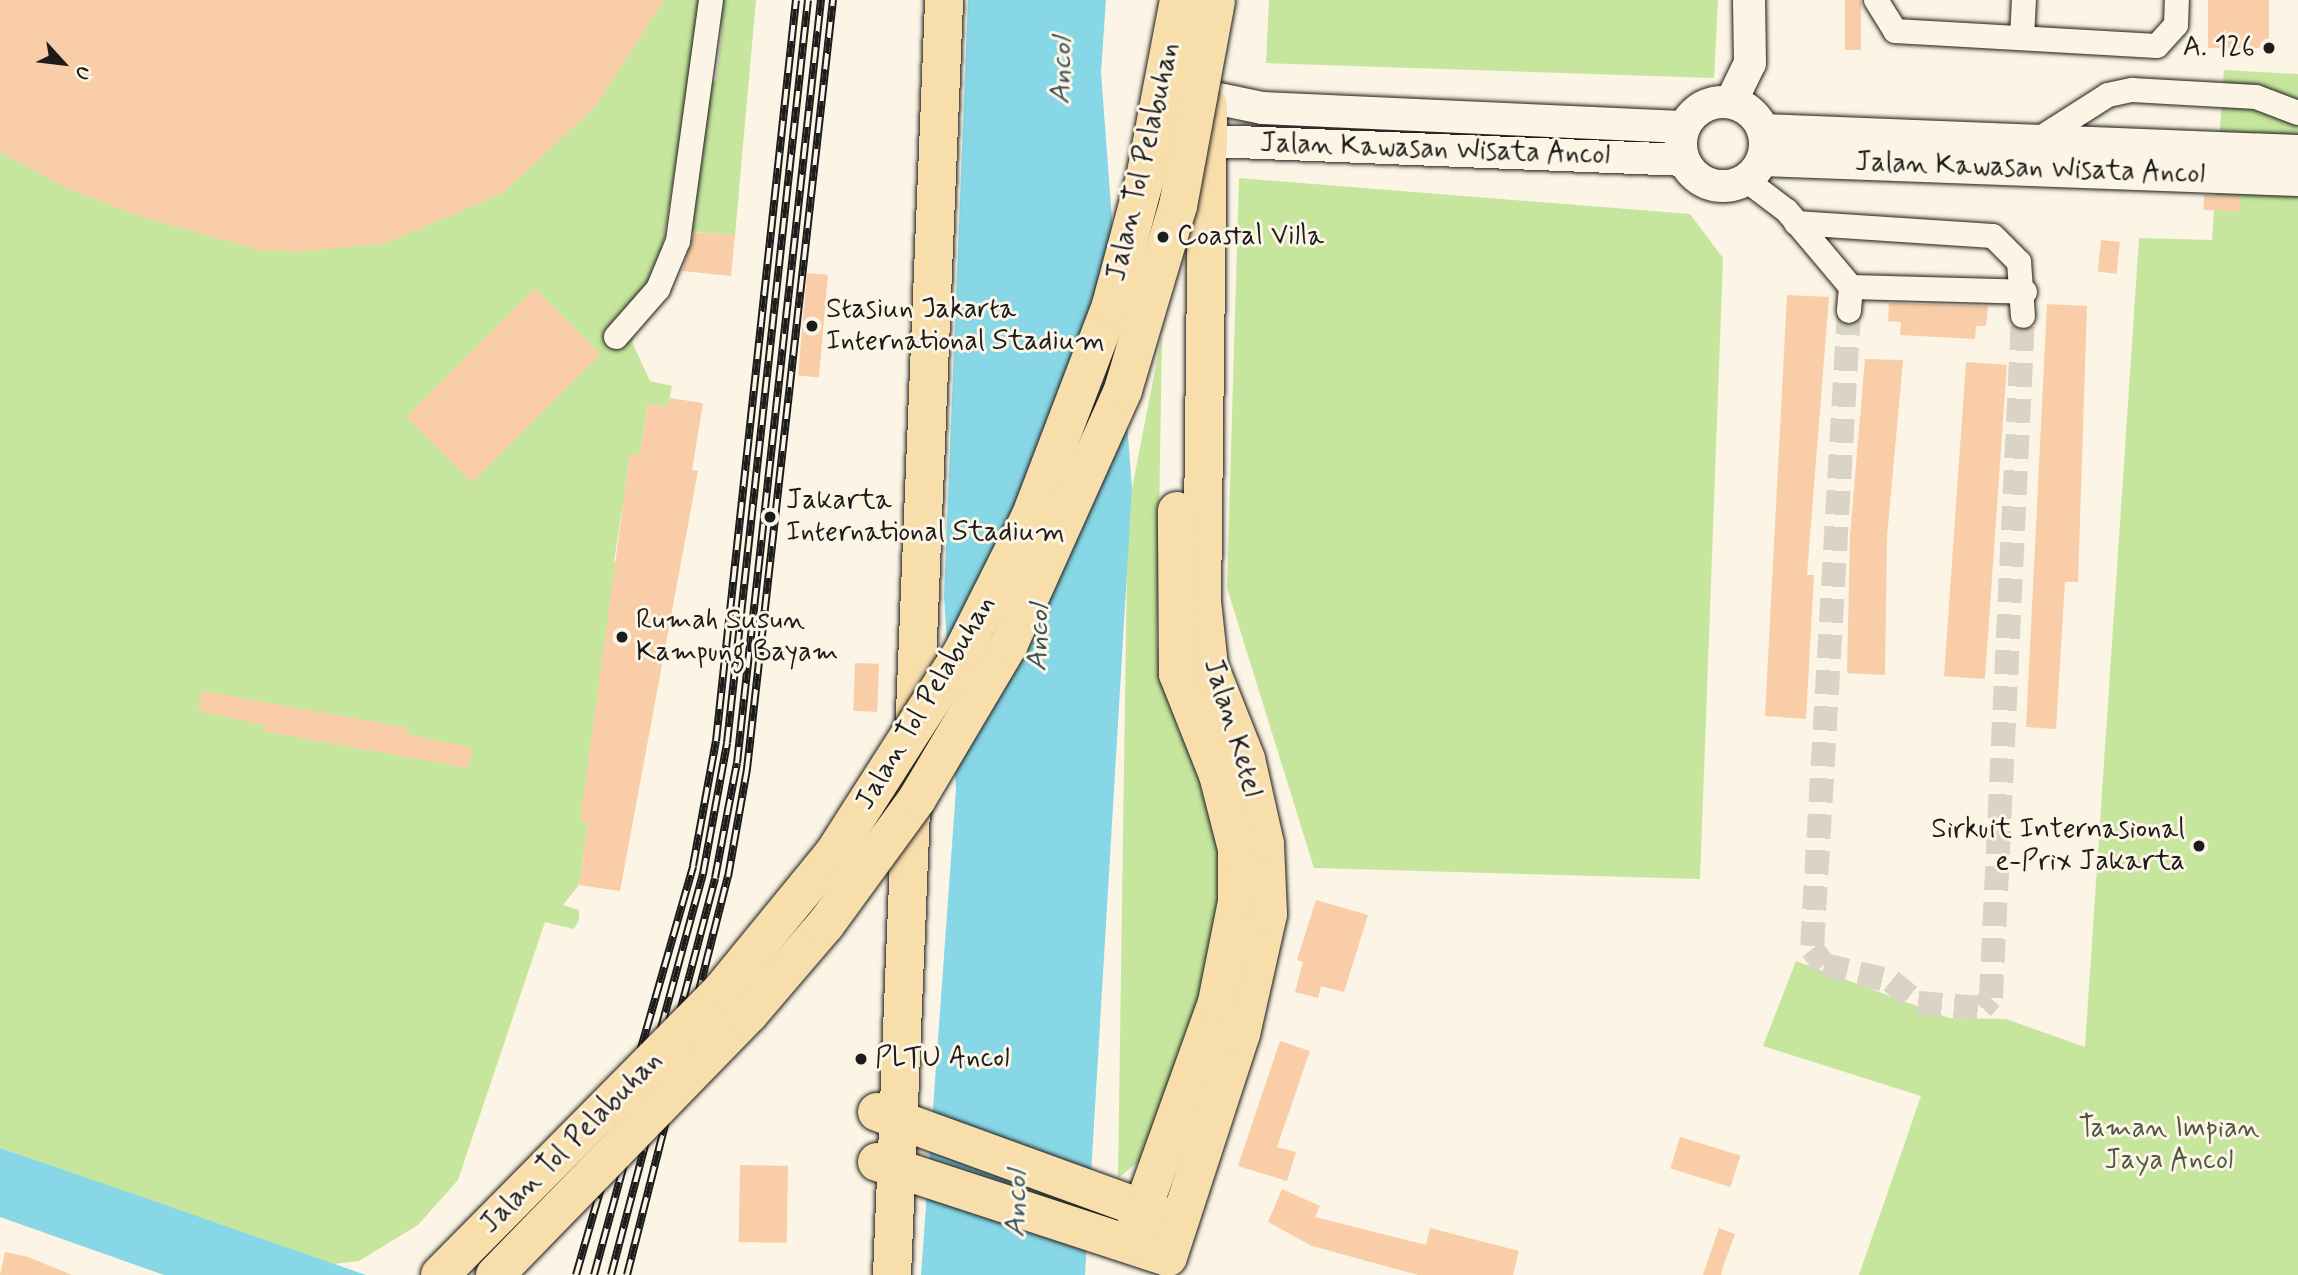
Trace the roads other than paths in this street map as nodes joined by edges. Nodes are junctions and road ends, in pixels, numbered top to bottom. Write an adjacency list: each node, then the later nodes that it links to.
1 (711, 0): 22 (street)
2 (944, 0): 24 (highway)
3 (1179, 0): 29 (highway, Jalan Tol Pelabuhan, bridge)
4 (1191, 0): 11 (highway)
5 (1215, 0): 11 (highway); 30 (highway, Jalan Tol Pelabuhan, bridge)
6 (1749, 0): 12 (street)
7 (1875, 0): 10 (street)
8 (2024, 0): 10 (street)
9 (2177, 0): 10 (street)
10 (2022, 37)
11 (1199, 99): 14 (street, Jalan Kawasan Wisata Ancol); 15 (highway, Jalan Ketel)
12 (1731, 102): 14 (street); 18 (street)
13 (2298, 113): 16 (street)
14 (1684, 127): 19 (street)
15 (1197, 138): 19 (street, Jalan Kawasan Wisata Ancol); 23 (highway, Jalan Ketel)
16 (2030, 144): 17 (street, Jalan Kawasan Wisata Ancol); 18 (street, Jalan Kawasan Wisata Ancol)
17 (2298, 151)
18 (1757, 157): 19 (street); 20 (street, Jalan Kawasan Wisata Ancol); 21 (street)
19 (1683, 160)
20 (2298, 180)
21 (1796, 223): 21 (street)
22 (616, 337)
23 (1242, 959): 26 (highway, Jalan Ketel); 27 (highway, Jalan Ketel)
24 (898, 1119): 25 (highway); 26 (highway)
25 (895, 1168): 28 (highway, Jalan Ketel); 31 (highway); 32 (highway)
26 (1142, 1209): 27 (highway); 28 (highway, Jalan Ketel)
27 (1180, 1222): 28 (highway, Jalan Ketel)
28 (1130, 1244)
29 (440, 1275)
30 (495, 1275)
31 (871, 1275)
32 (892, 1275)

